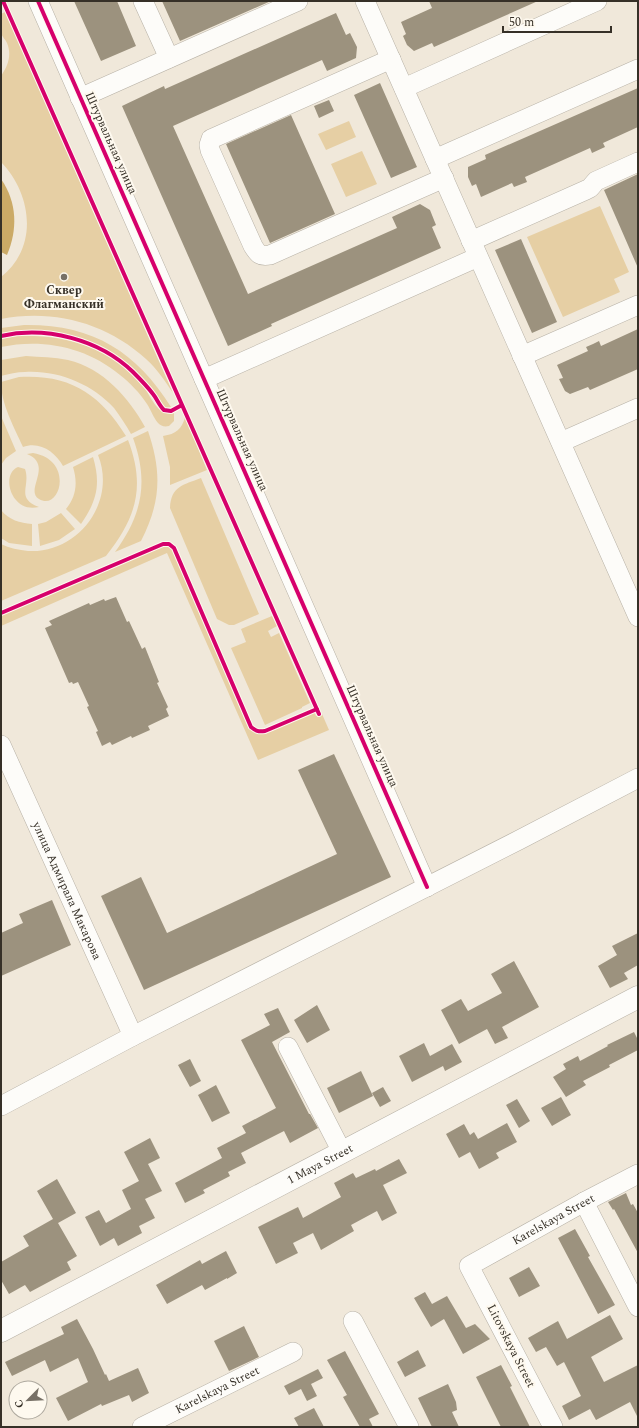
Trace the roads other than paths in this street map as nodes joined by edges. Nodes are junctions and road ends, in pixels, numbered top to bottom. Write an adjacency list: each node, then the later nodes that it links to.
1 (38, 1): 10 (street, Штурвальная улица)
2 (143, 1): 6 (street)
3 (298, 1): 6 (street)
4 (597, 1): 9 (street)
5 (371, 3): 7 (street)
6 (169, 58): 10 (street)
7 (391, 59): 9 (street); 13 (street)
8 (638, 69): 11 (street)
9 (404, 88): 11 (street)
10 (80, 98): 17 (street, Штурвальная улица)
11 (435, 159): 13 (street)
12 (638, 162): 14 (street)
13 (444, 178): 14 (street)
14 (475, 249): 16 (street); 17 (street)
15 (638, 305): 16 (street)
16 (522, 356): 19 (street)
17 (204, 379): 23 (street, Штурвальная улица)
18 (638, 408): 19 (street)
19 (561, 442): 20 (street)
20 (638, 616)
21 (1, 745): 25 (street, улица Адмирала Макарова)
22 (638, 778): 23 (street)
23 (428, 887): 25 (street)
24 (638, 997): 28 (main road, 1 Maya Street)
25 (133, 1036): 27 (street)
26 (288, 1047): 28 (street)
27 (1, 1106)
28 (342, 1152): 34 (main road, 1 Maya Street)
29 (638, 1174): 30 (street, Karelskaya Street)
30 (584, 1202): 31 (street, Karelskaya Street); 32 (street)
31 (469, 1266): 38 (street, Litovskaya Street)
32 (638, 1307)
33 (354, 1321): 37 (street)
34 (1, 1331)
35 (293, 1352): 36 (street, Karelskaya Street)
36 (142, 1427)
37 (409, 1427)
38 (553, 1427)

